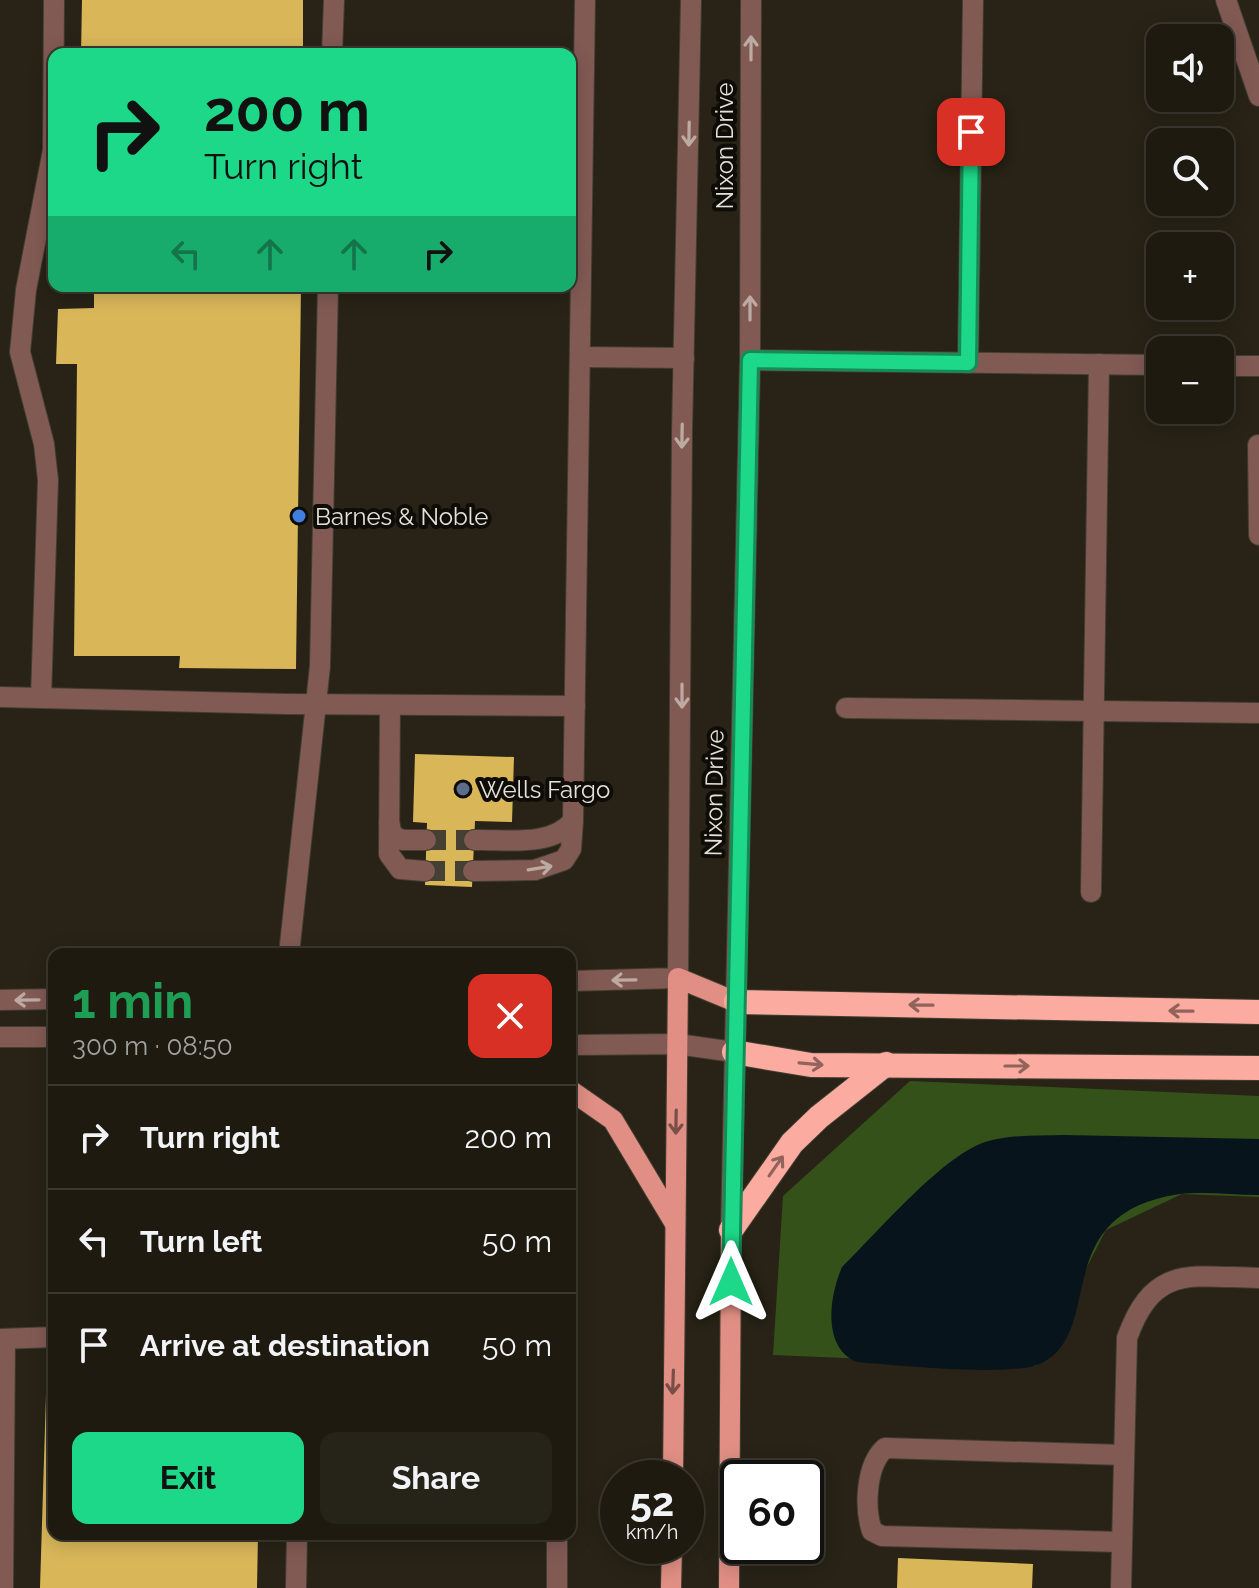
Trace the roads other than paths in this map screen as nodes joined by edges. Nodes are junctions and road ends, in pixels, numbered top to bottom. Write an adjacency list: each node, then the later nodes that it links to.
1 (54, 0): 8 (street)
2 (334, 0): 9 (street)
3 (585, 0): 13 (street)
4 (691, 0): 14 (street, Nixon Drive, one-way to 14)
5 (751, 0): 15 (street, Nixon Drive, one-way to 5)
6 (973, 0): 16 (street)
7 (1226, 0): 10 (street)
8 (54, 48)
9 (332, 48)
10 (1259, 96)
11 (48, 176): 24 (street)
12 (328, 292): 25 (street)
13 (580, 357): 14 (street); 27 (street)
14 (684, 358): 39 (street, Nixon Drive, one-way to 39)
15 (750, 360): 16 (street); 43 (street, Nixon Drive)
16 (968, 363): 17 (street)
17 (1099, 364): 18 (street); 29 (street)
18 (1146, 365)
19 (1234, 366): 20 (street)
20 (1259, 366)
21 (1258, 445): 22 (street)
22 (1259, 535)
23 (0, 697): 24 (street)
24 (41, 698): 25 (street)
25 (317, 704): 26 (street); 38 (street)
26 (390, 705): 27 (street); 32 (street)
27 (575, 706): 31 (street)
28 (846, 708): 29 (street)
29 (1094, 711): 30 (street); 37 (street)
30 (1259, 713)
31 (573, 817): 34 (street); 36 (street, one-way to 31)
32 (388, 818): 33 (street); 35 (street)
33 (426, 840)
34 (474, 840)
35 (425, 871)
36 (473, 871)
37 (1091, 892)
38 (290, 948)
39 (678, 978): 40 (street, one-way to 40); 43 (main road); 47 (main road, Nixon Drive)
40 (576, 981)
41 (48, 999): 42 (street, one-way to 42)
42 (0, 1000)
43 (736, 1002): 44 (highway, one-way to 43); 49 (street, Nixon Drive)
44 (1259, 1012)
45 (0, 1037): 46 (street)
46 (48, 1037)
47 (677, 1044): 48 (street); 49 (street); 53 (main road, Nixon Drive, one-way to 53)
48 (576, 1045)
49 (734, 1052): 50 (highway, one-way to 50); 54 (street, Nixon Drive)
50 (886, 1064): 51 (highway, one-way to 51); 54 (highway, one-way to 50)
51 (1259, 1068)
52 (576, 1094): 53 (main road)
53 (675, 1223): 59 (main road, Nixon Drive, one-way to 59)
54 (731, 1230): 64 (main road, Nixon Drive)
55 (1259, 1278): 58 (street)
56 (48, 1337): 57 (street)
57 (2, 1339): 65 (street)
58 (1124, 1455): 62 (street); 62 (street)
59 (673, 1460)
60 (297, 1540): 66 (street)
61 (557, 1540): 67 (street)
62 (1122, 1542): 69 (street)
63 (672, 1564): 68 (main road)
64 (733, 1583)
65 (3, 1588)
66 (296, 1588)
67 (557, 1588)
68 (671, 1588)
69 (1121, 1588)

